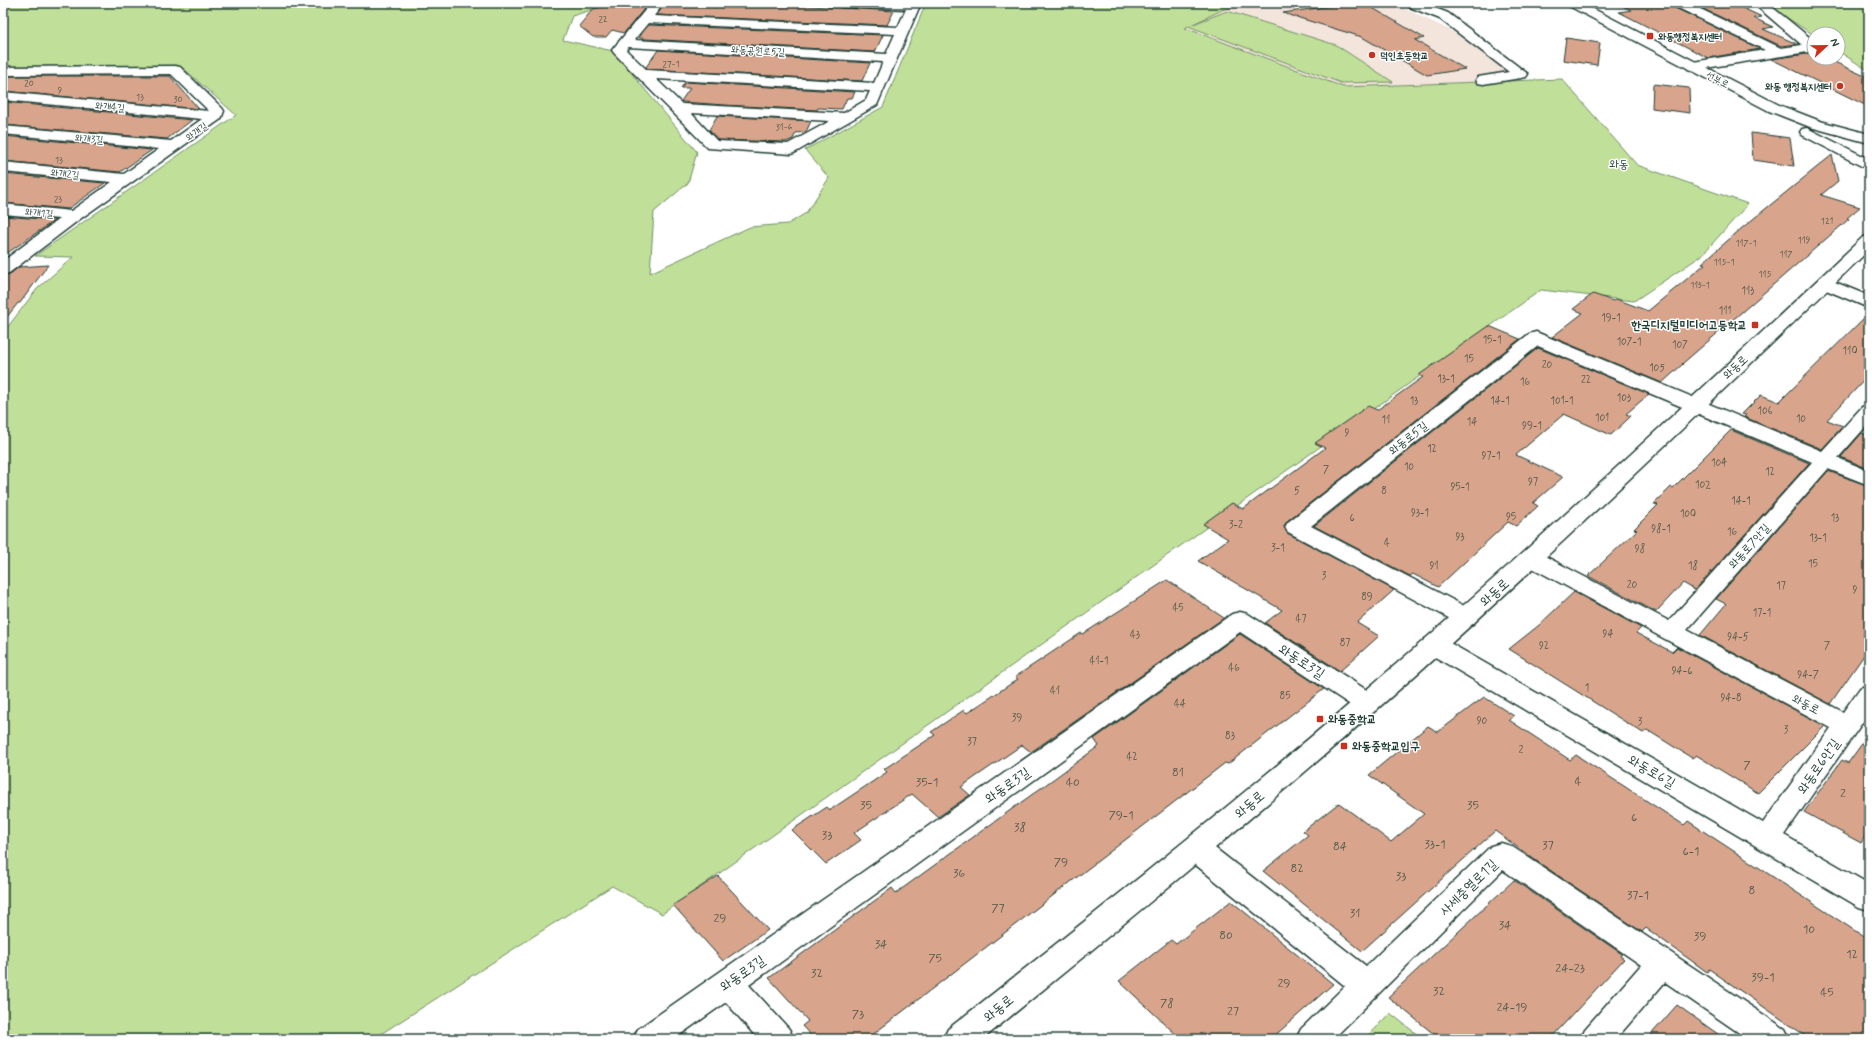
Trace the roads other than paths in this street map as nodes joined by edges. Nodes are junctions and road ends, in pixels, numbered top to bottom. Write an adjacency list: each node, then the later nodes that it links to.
1 (658, 3): 8 (street)
2 (841, 3): 7 (street)
3 (1411, 3): 16 (street)
4 (1573, 3): 13 (street, 선부로)
5 (1678, 3): 11 (street)
6 (1759, 3): 11 (street)
7 (915, 5): 9 (street)
8 (645, 19): 9 (street); 10 (street)
9 (903, 32): 12 (street)
10 (624, 43): 12 (street, 와동공원로5길); 15 (street)
11 (1779, 52): 13 (street)
12 (891, 58): 17 (street)
13 (1693, 66): 20 (street, 선부로)
14 (3, 71): 21 (street, 와개길)
15 (643, 74): 17 (street); 19 (street)
16 (1483, 80)
17 (878, 87): 22 (street)
18 (3, 96): 21 (street, 와개4길)
19 (678, 108): 22 (street); 22 (street)
20 (1774, 108): 24 (street, 선부로); 26 (street)
21 (216, 116): 25 (street, 와개길)
22 (847, 118)
23 (3, 130): 25 (street, 와개3길)
24 (1869, 139)
25 (175, 146): 28 (street, 와개길)
26 (1869, 165)
27 (3, 167): 28 (street, 와개2길)
28 (128, 179): 30 (street, 와개길)
29 (3, 209): 30 (street, 와개1길)
30 (74, 216): 32 (street, 와개길)
31 (1869, 240): 33 (street, 와동로)
32 (3, 269)
33 (1825, 283): 34 (street); 35 (street, 와동로)
34 (1869, 303)
35 (1695, 405): 37 (street); 39 (street, 와동로); 40 (street, 와동로5길)
36 (1869, 411): 37 (street, 와동로7안길)
37 (1827, 460): 38 (street); 41 (street, 와동로7안길)
38 (1869, 479)
39 (1531, 558): 40 (street, 와동로); 41 (street, 와동로)
40 (1466, 617): 42 (street, 와동로)
41 (1672, 632): 45 (street, 와동로)
42 (1434, 645): 44 (street, 와동로); 46 (street, 와동로6길)
43 (1869, 694): 45 (street, 와동로6안길)
44 (1367, 703): 47 (street, 와동로); 50 (street, 와동로3길)
45 (1846, 725): 46 (street, 와동로6안길)
46 (1767, 838): 48 (street, 와동로6길)
47 (1196, 849): 51 (street); 54 (street, 와동로)
48 (1869, 898)
49 (1662, 963): 51 (street, 사세충열로1길); 56 (street); 57 (street, 사세충열로1길)
50 (728, 983): 52 (street, 와동로3길); 53 (street)
51 (1367, 985): 55 (street, 사세충열로1길)
52 (649, 1039)
53 (778, 1039)
54 (959, 1039)
55 (1312, 1039)
56 (1596, 1039)
57 (1774, 1039)

